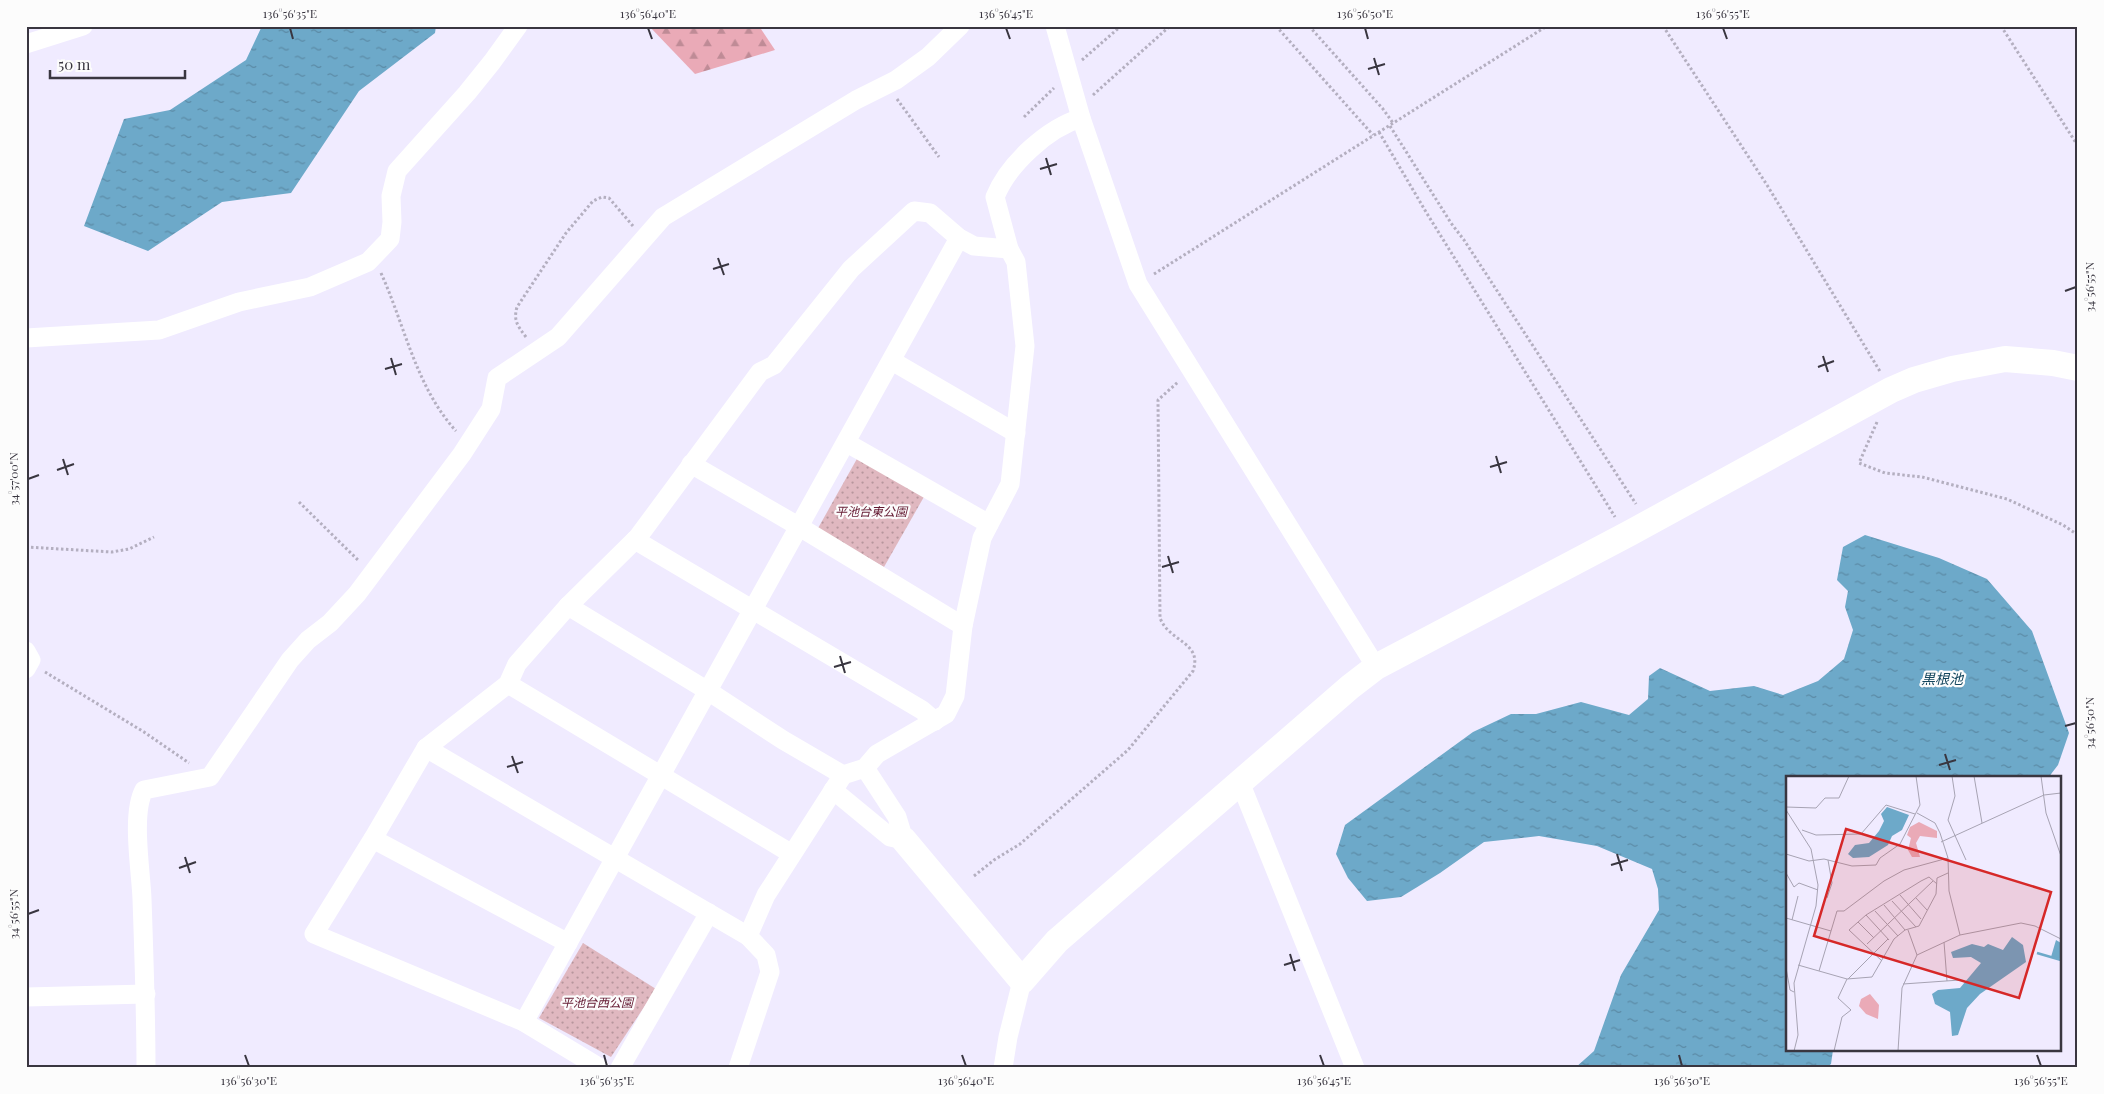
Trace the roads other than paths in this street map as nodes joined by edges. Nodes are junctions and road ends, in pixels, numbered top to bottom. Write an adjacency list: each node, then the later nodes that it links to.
1 (83, 26): 5 (street)
2 (518, 26): 9 (street)
3 (960, 26): 38 (street)
4 (1055, 26): 6 (street)
5 (26, 44)
6 (1079, 111): 8 (street); 21 (street)
7 (959, 238): 8 (street); 10 (street); 14 (street)
8 (1009, 249): 12 (street)
9 (26, 338)
10 (892, 361): 12 (street); 13 (street)
11 (2078, 368): 21 (street)
12 (1016, 432): 15 (street)
13 (847, 443): 15 (street); 16 (street)
14 (691, 464): 16 (street); 17 (street)
15 (989, 524): 20 (street)
16 (798, 526): 19 (street); 20 (street)
17 (635, 540): 18 (street); 19 (street)
18 (568, 606): 22 (street); 23 (street)
19 (753, 610): 23 (street); 24 (street)
20 (963, 626): 24 (street)
21 (1376, 667): 29 (street)
22 (508, 684): 25 (street); 27 (street)
23 (708, 691): 27 (street); 28 (street)
24 (934, 721): 26 (street)
25 (426, 748): 30 (street); 33 (street)
26 (865, 768): 28 (street); 31 (street)
27 (661, 776): 32 (street); 33 (street)
28 (838, 782): 31 (street); 32 (street)
29 (1240, 782): 37 (street); 46 (street)
30 (373, 839): 36 (street); 40 (street)
31 (904, 840): 37 (street)
32 (792, 854): 35 (street)
33 (615, 857): 34 (street); 36 (street)
34 (709, 913): 35 (street); 43 (street)
35 (748, 936): 44 (street)
36 (568, 943): 40 (street)
37 (1022, 981): 45 (street)
38 (146, 994): 39 (street); 41 (street)
39 (26, 997)
40 (524, 1022): 42 (street)
41 (146, 1068)
42 (600, 1068)
43 (620, 1068)
44 (738, 1068)
45 (1003, 1068)
46 (1355, 1068)

